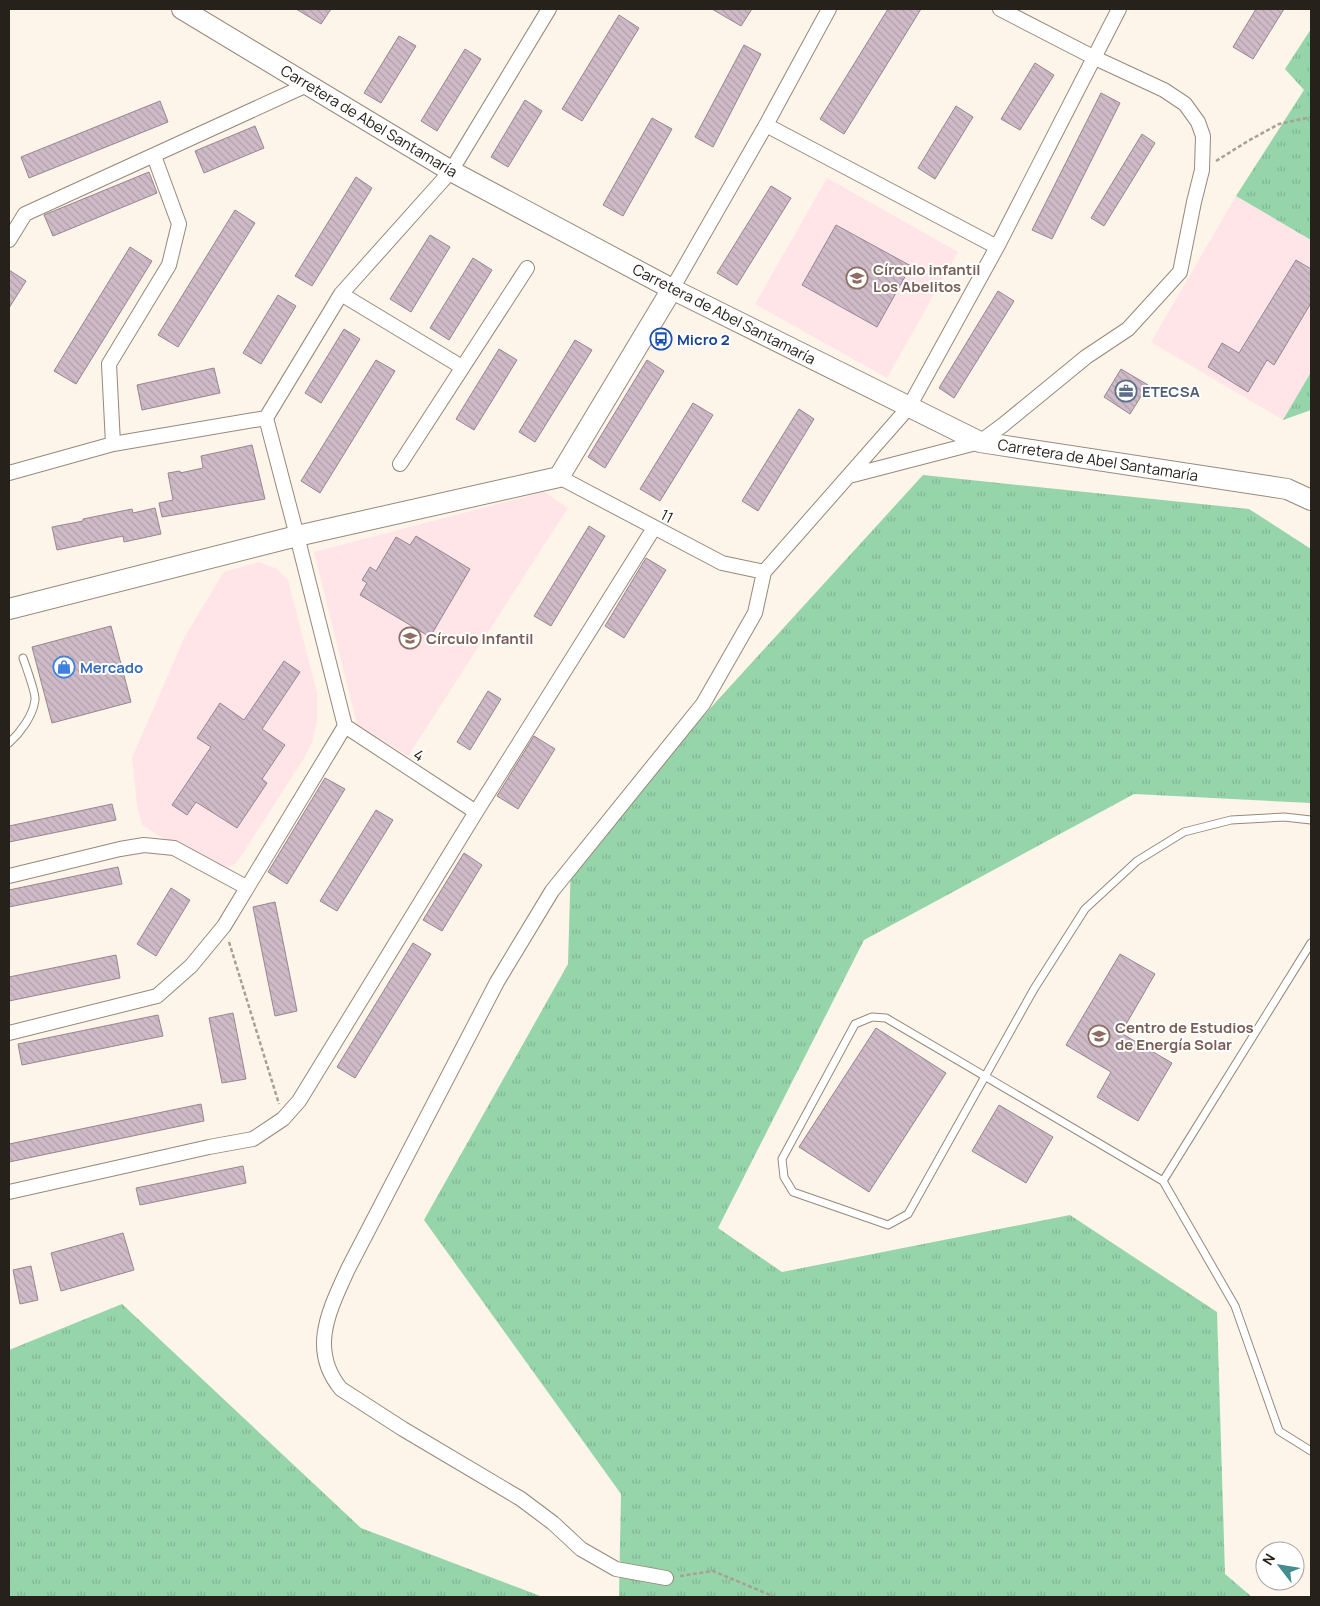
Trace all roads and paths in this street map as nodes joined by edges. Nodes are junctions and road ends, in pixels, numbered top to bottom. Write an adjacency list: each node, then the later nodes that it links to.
1 (549, 9): 12 (street)
2 (829, 9): 9 (street)
3 (1000, 9): 6 (street)
4 (1119, 9): 6 (street)
5 (194, 13): 7 (main road, Carretera de Abel Santamaría)
6 (1095, 58): 11 (street); 14 (street)
7 (307, 85): 10 (street); 12 (main road, Carretera de Abel Santamaría)
8 (1311, 117): 11 (path)
9 (766, 125): 14 (street); 16 (street)
10 (154, 156): 13 (street); 22 (street)
11 (1202, 170): 21 (street)
12 (450, 171): 16 (main road, Carretera de Abel Santamaría); 17 (street)
13 (9, 240)
14 (997, 247): 19 (street)
15 (527, 268): 18 (street)
16 (672, 289): 19 (main road, Carretera de Abel Santamaría); 26 (main road)
17 (341, 294): 18 (street); 20 (street)
18 (462, 367): 23 (street)
19 (909, 407): 21 (main road, Carretera de Abel Santamaría); 25 (street)
20 (266, 418): 22 (street); 29 (street)
21 (980, 442): 25 (street); 27 (main road, Carretera de Abel Santamaría)
22 (114, 444): 24 (street)
23 (400, 464)
24 (9, 473)
25 (849, 476): 30 (street)
26 (559, 477): 28 (street, 11); 29 (main road)
27 (1311, 500)
28 (654, 528): 30 (street, 11); 35 (street)
29 (298, 536): 31 (main road); 33 (street)
30 (764, 572): 47 (street)
31 (9, 609)
32 (24, 658): 34 (lane)
33 (345, 726): 35 (street, 4); 38 (street)
34 (9, 743)
35 (476, 812): 43 (street)
36 (1311, 820): 42 (lane)
37 (9, 876): 38 (street)
38 (246, 887): 39 (street)
39 (224, 926): 41 (street); 43 (path)
40 (1311, 942): 44 (lane)
41 (9, 1033)
42 (985, 1077): 42 (lane); 44 (lane)
43 (284, 1119): 45 (street)
44 (1162, 1181): 46 (lane)
45 (9, 1192)
46 (1311, 1451)
47 (666, 1578): 48 (path)
48 (775, 1597)

